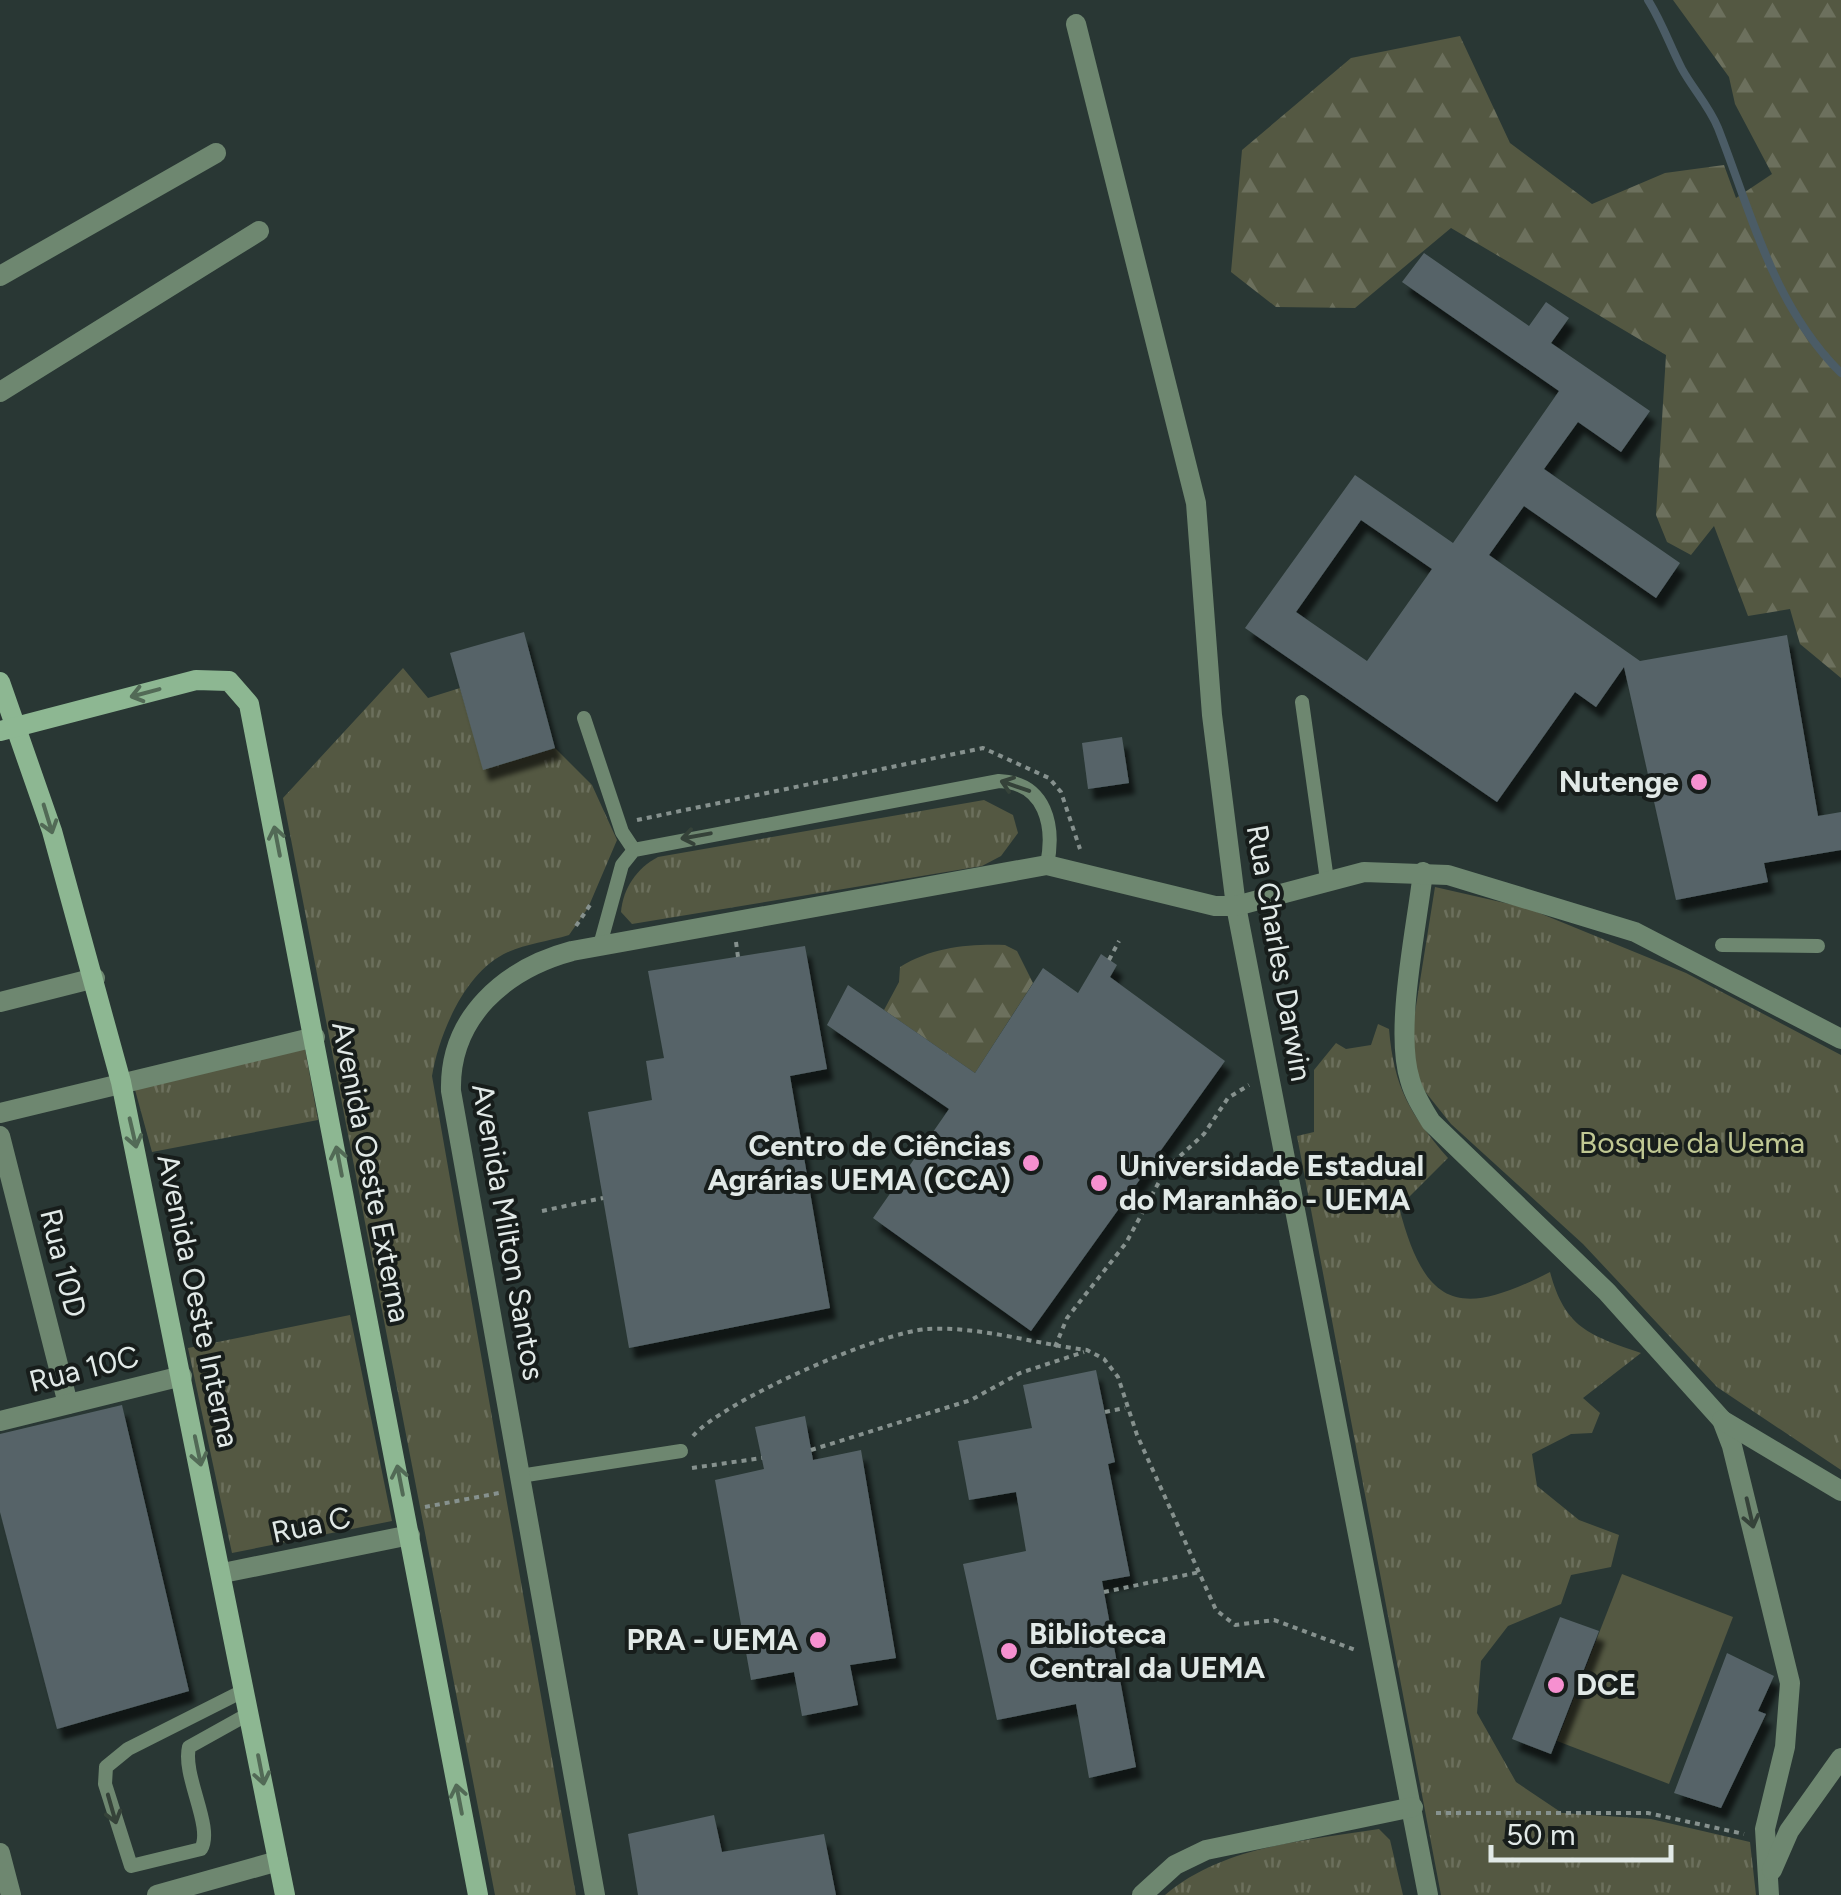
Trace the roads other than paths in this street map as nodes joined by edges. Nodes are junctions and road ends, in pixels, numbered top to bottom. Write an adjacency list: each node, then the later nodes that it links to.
1 (1076, 24): 14 (street, Rua Charles Darwin)
2 (216, 153): 4 (street)
3 (259, 232): 5 (street)
4 (0, 276)
5 (0, 392)
6 (0, 682): 9 (street, Avenida Oeste Interna)
7 (1302, 702): 13 (lane)
8 (584, 718): 10 (lane)
9 (9, 729): 18 (street, Avenida Oeste Interna, one-way to 18); 20 (street, Avenida Oeste Externa, one-way to 9)
10 (634, 850): 11 (lane, one-way to 10); 15 (lane)
11 (1047, 865): 14 (street, Avenida Milton Santos); 15 (street, Avenida Milton Santos)
12 (1424, 872): 13 (street); 21 (street); 27 (street)
13 (1327, 880): 14 (street)
14 (1236, 906): 39 (street, Rua Charles Darwin)
15 (600, 945): 30 (street, Avenida Milton Santos)
16 (1722, 945): 17 (lane)
17 (1818, 946)
18 (95, 978): 19 (street); 22 (street, Avenida Oeste Interna)
19 (0, 1002)
20 (315, 1038): 22 (street); 32 (street, Avenida Oeste Externa, one-way to 20)
21 (1841, 1038)
22 (122, 1082): 23 (street); 25 (street, Avenida Oeste Interna, one-way to 25)
23 (0, 1113)
24 (0, 1136): 26 (street, Rua 10D)
25 (182, 1376): 26 (street, Rua 10C); 33 (street, Avenida Oeste Interna, one-way to 33)
26 (68, 1404): 28 (street, Rua 10C)
27 (1722, 1420): 31 (street); 42 (street, one-way to 42)
28 (0, 1421)
29 (681, 1451): 30 (lane)
30 (521, 1482): 47 (street, Avenida Milton Santos)
31 (1841, 1491)
32 (410, 1535): 33 (street, Rua C); 46 (street, Avenida Oeste Externa, one-way to 32)
33 (224, 1573): 34 (street, Avenida Oeste Interna)
34 (245, 1690): 35 (street, Avenida Oeste Interna); 36 (lane)
35 (250, 1713): 37 (lane); 41 (street, Avenida Oeste Interna, one-way to 41)
36 (182, 1724): 37 (lane); 37 (lane, one-way to 37)
37 (194, 1741)
38 (1841, 1758): 42 (street)
39 (1420, 1811): 48 (street); 49 (street, Rua Charles Darwin)
40 (0, 1852): 43 (street)
41 (278, 1861): 44 (street); 45 (street, Avenida Oeste Interna)
42 (1768, 1888)
43 (7, 1891)
44 (157, 1895)
45 (285, 1895)
46 (478, 1895)
47 (595, 1895)
48 (1142, 1895)
49 (1428, 1895)

